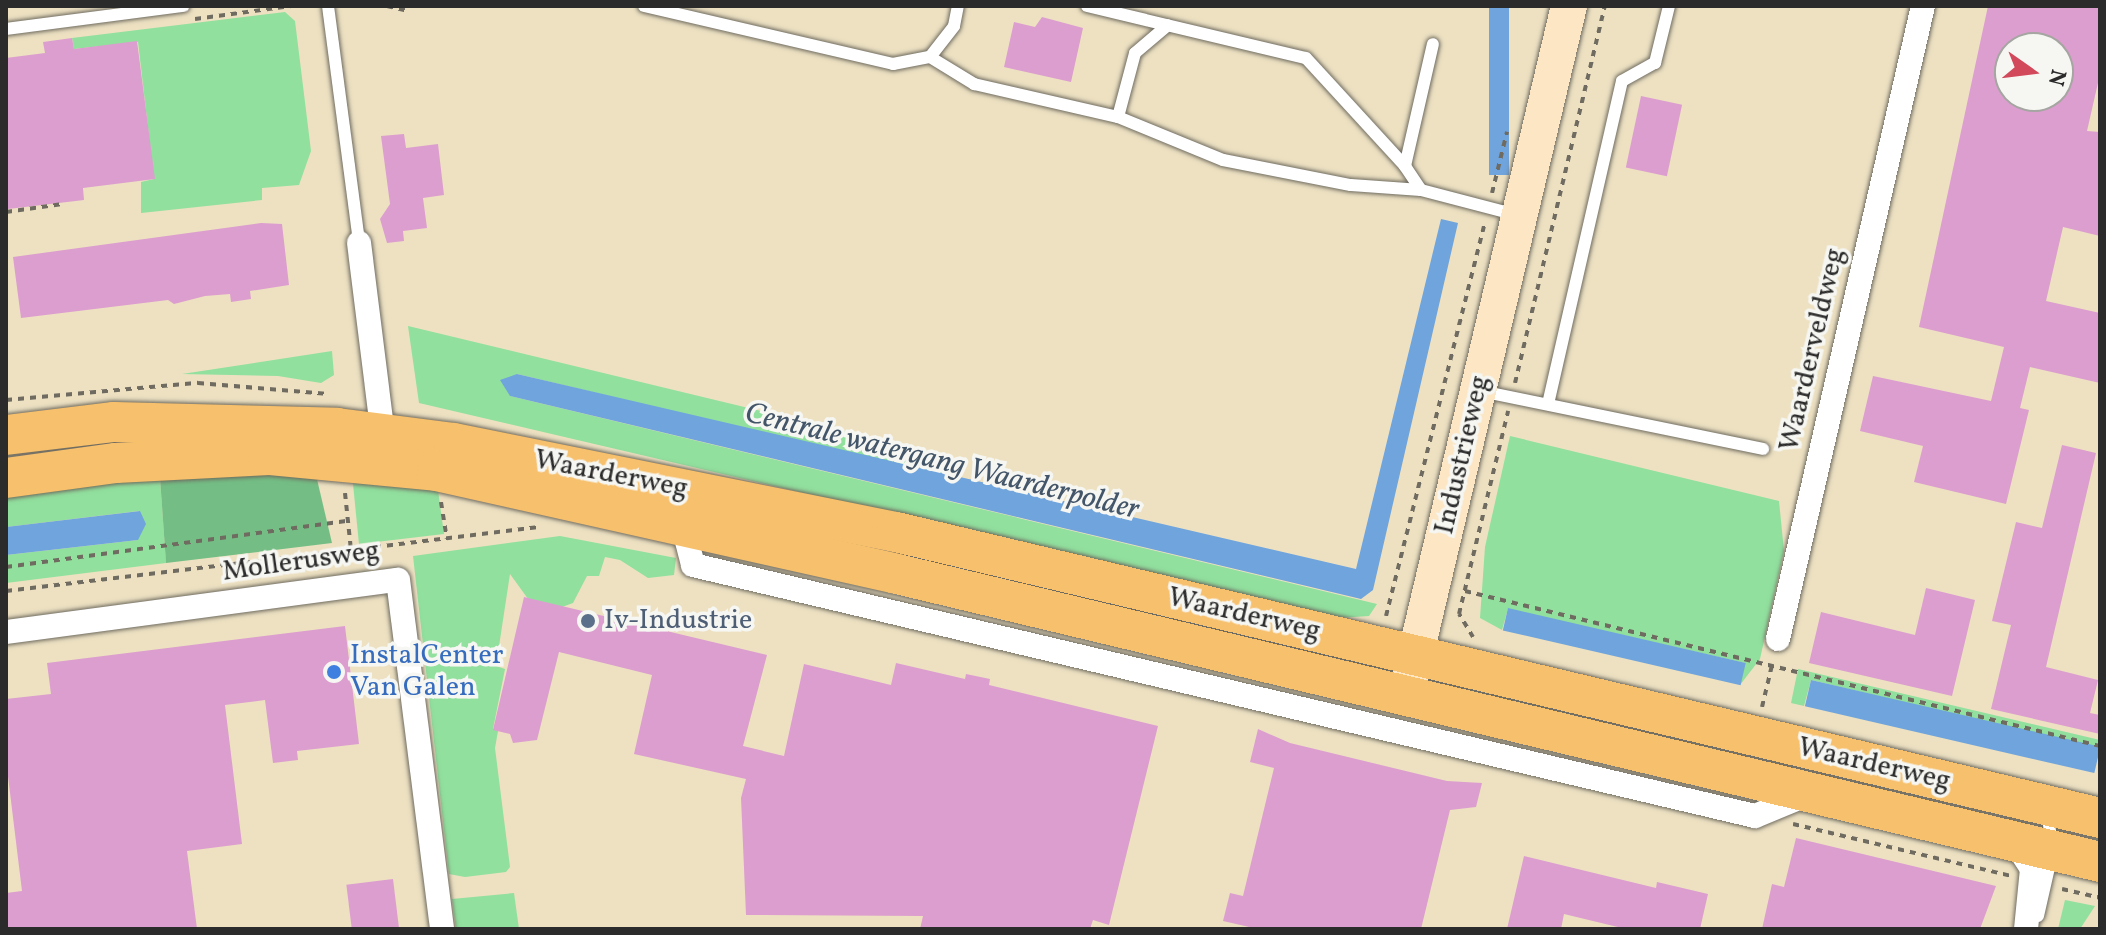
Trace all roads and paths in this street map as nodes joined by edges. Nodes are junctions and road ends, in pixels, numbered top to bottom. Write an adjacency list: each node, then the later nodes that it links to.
1 (184, 6): 14 (lane)
2 (328, 6): 25 (lane)
3 (387, 6): 11 (path)
4 (644, 6): 16 (lane)
5 (958, 6): 16 (lane)
6 (1087, 6): 12 (lane)
7 (1569, 6): 22 (street, Industrieweg)
8 (1605, 6): 26 (path)
9 (1669, 6): 27 (lane)
10 (1923, 6): 39 (street, Waarderveldweg)
11 (408, 11)
12 (1129, 11): 13 (lane)
13 (1168, 25): 17 (lane); 19 (lane)
14 (6, 29)
15 (1433, 44): 19 (lane)
16 (930, 57): 17 (lane)
17 (1118, 117): 20 (lane)
18 (1507, 130): 22 (path)
19 (1405, 166): 20 (lane)
20 (1421, 190): 22 (lane)
21 (62, 204): 23 (path)
22 (1504, 211): 26 (street, Industrieweg); 40 (path)
23 (6, 212): 24 (path)
24 (6, 239)
25 (359, 243): 29 (street)
26 (1494, 394): 27 (lane); 37 (path); 41 (street, Industrieweg)
27 (1548, 404): 30 (lane)
28 (6, 435): 29 (main road, Waarderweg)
29 (385, 448): 31 (main road, Waarderweg); 33 (main road, Waarderweg); 40 (main road, Waarderweg)
30 (1763, 449)
31 (6, 478)
32 (348, 521): 35 (path)
33 (683, 526): 44 (main road, Waarderweg); 47 (street, Waarderweg)
34 (351, 550): 36 (path)
35 (6, 567)
36 (6, 591)
37 (1465, 591): 42 (path); 43 (path)
38 (6, 632): 53 (street, Mollerusweg)
39 (1778, 639): 42 (path)
40 (1373, 646): 41 (main road, Waarderweg)
41 (1416, 656): 43 (main road, Waarderweg); 44 (street, Industrieweg)
42 (1771, 667): 45 (path); 46 (path)
43 (1467, 668): 48 (main road, Waarderweg)
44 (1406, 695): 47 (main road, Waarderweg)
45 (1762, 708)
46 (2100, 746)
47 (1814, 791): 50 (main road, Waarderweg)
48 (2043, 805): 49 (main road, Waarderweg); 51 (lane)
49 (2100, 818)
50 (2014, 841): 51 (main road, Waarderweg); 54 (street)
51 (2053, 850): 52 (main road, Waarderweg); 54 (lane)
52 (2100, 862)
53 (442, 929)
54 (2028, 929)

